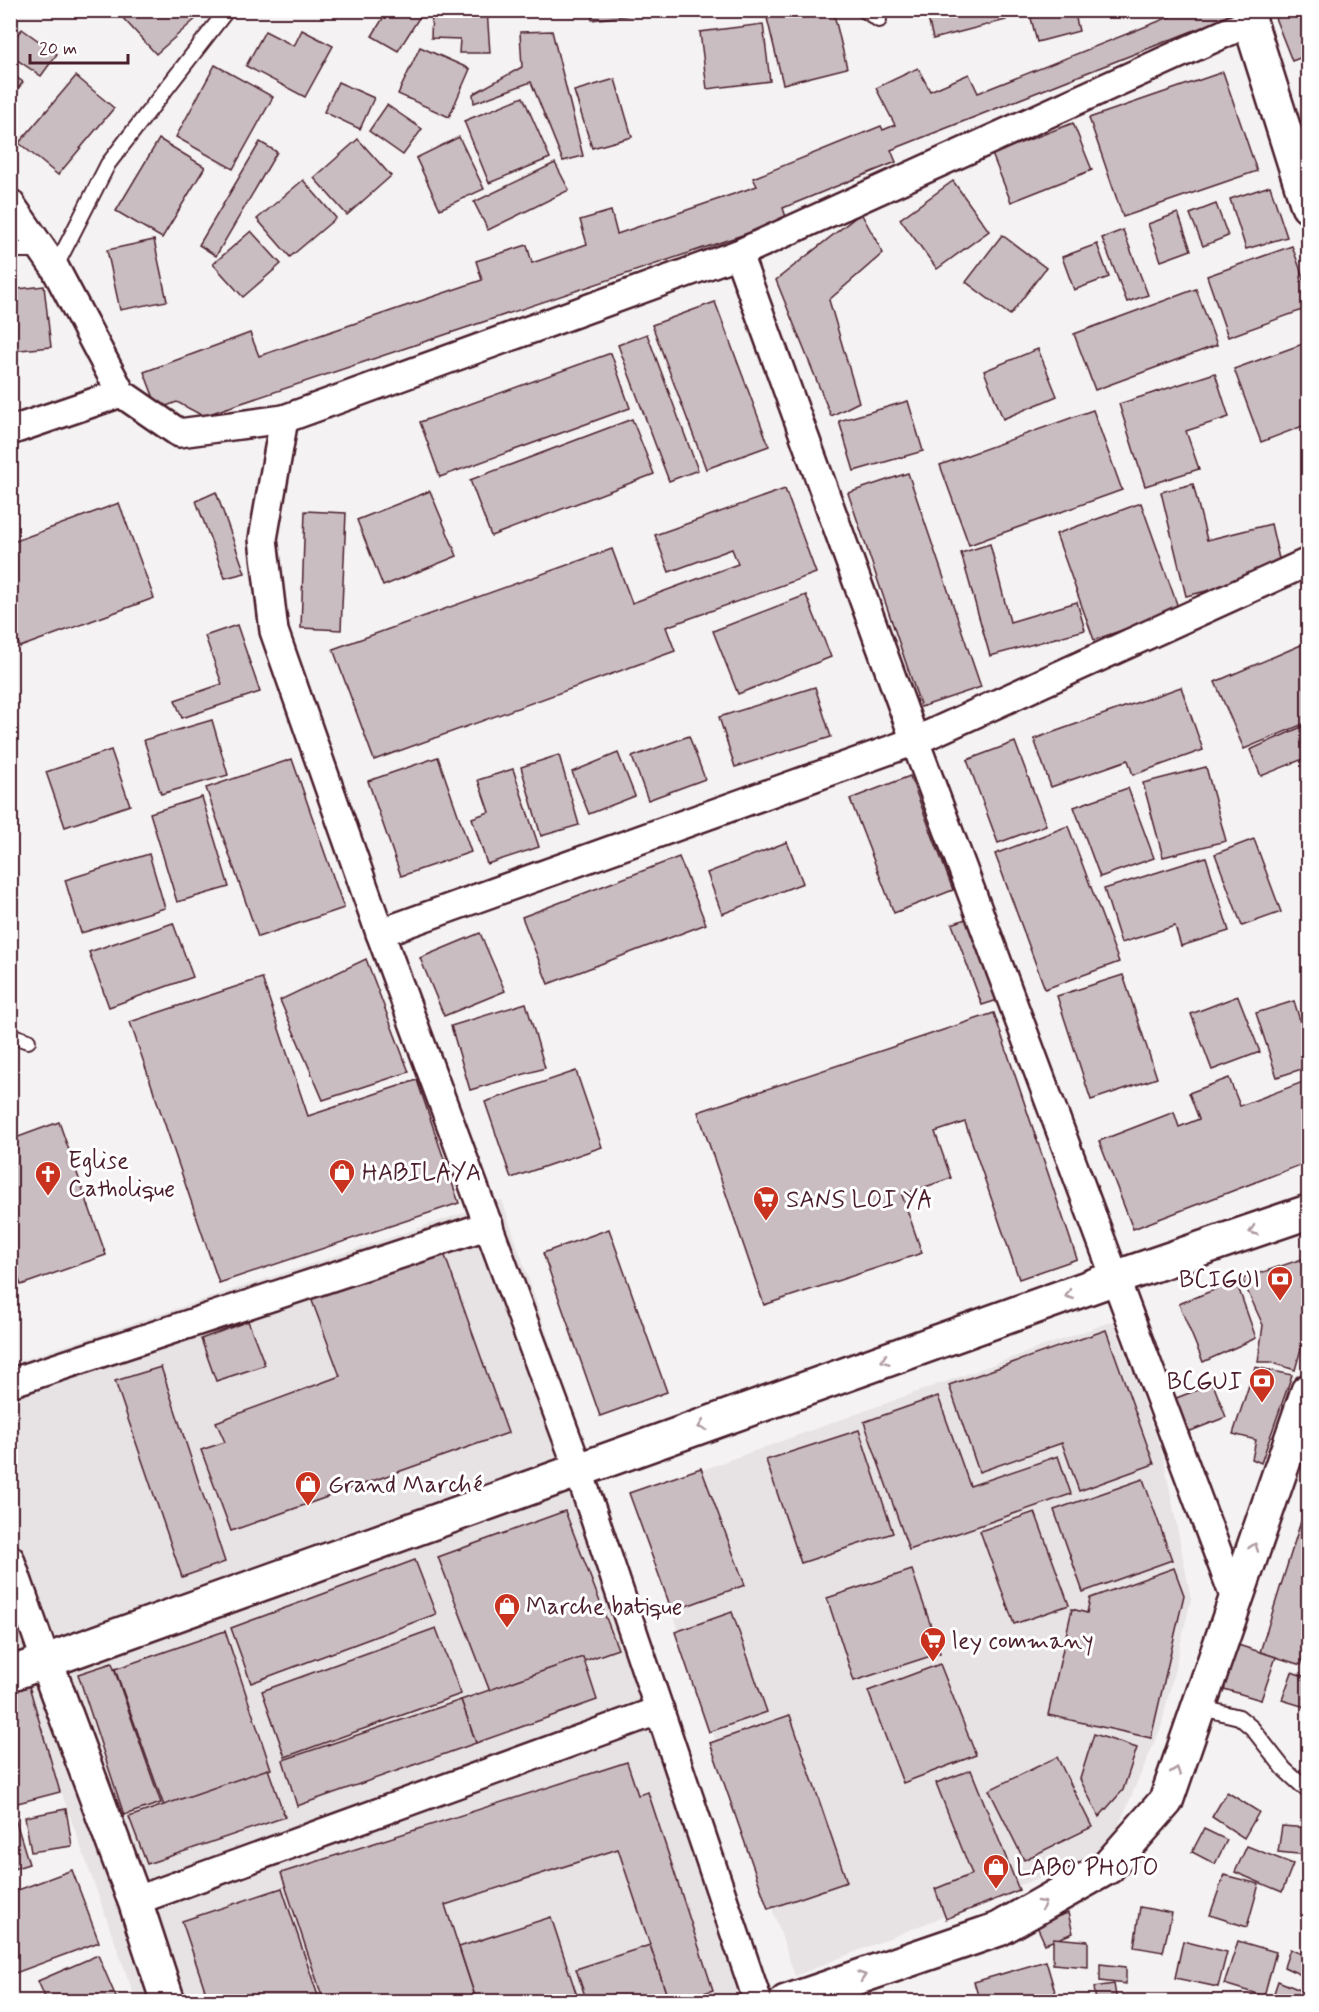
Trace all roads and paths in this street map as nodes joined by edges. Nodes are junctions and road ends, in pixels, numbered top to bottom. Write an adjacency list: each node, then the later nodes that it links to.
1 (227, 10): 9 (lane)
2 (864, 10): 4 (lane)
3 (1250, 16): 6 (main road); 8 (street)
4 (879, 21)
5 (10, 203): 9 (street)
6 (1308, 206)
7 (10, 250): 9 (lane)
8 (738, 254): 11 (street); 14 (street)
9 (49, 259): 10 (street)
10 (121, 393): 11 (street); 12 (street)
11 (284, 419): 15 (street)
12 (10, 431)
13 (1308, 562): 14 (street)
14 (915, 741): 15 (street); 20 (street)
15 (380, 933): 19 (street)
16 (10, 1035): 17 (lane)
17 (28, 1041)
18 (1308, 1212): 20 (main road, one-way to 20)
19 (489, 1225): 21 (street); 23 (street)
20 (1115, 1278): 23 (main road, one-way to 23); 25 (street)
21 (10, 1383)
22 (1308, 1391): 25 (main road, one-way to 22)
23 (578, 1470): 26 (main road); 29 (street)
24 (10, 1559): 26 (street)
25 (1235, 1599): 28 (main road)
26 (46, 1662): 27 (main road); 31 (main road)
27 (10, 1674)
28 (1198, 1707): 30 (lane); 34 (main road, one-way to 28)
29 (660, 1710): 31 (street); 33 (street)
30 (1308, 1791)
31 (135, 1901): 32 (main road)
32 (168, 2001)
33 (758, 2001)
34 (786, 2001)

